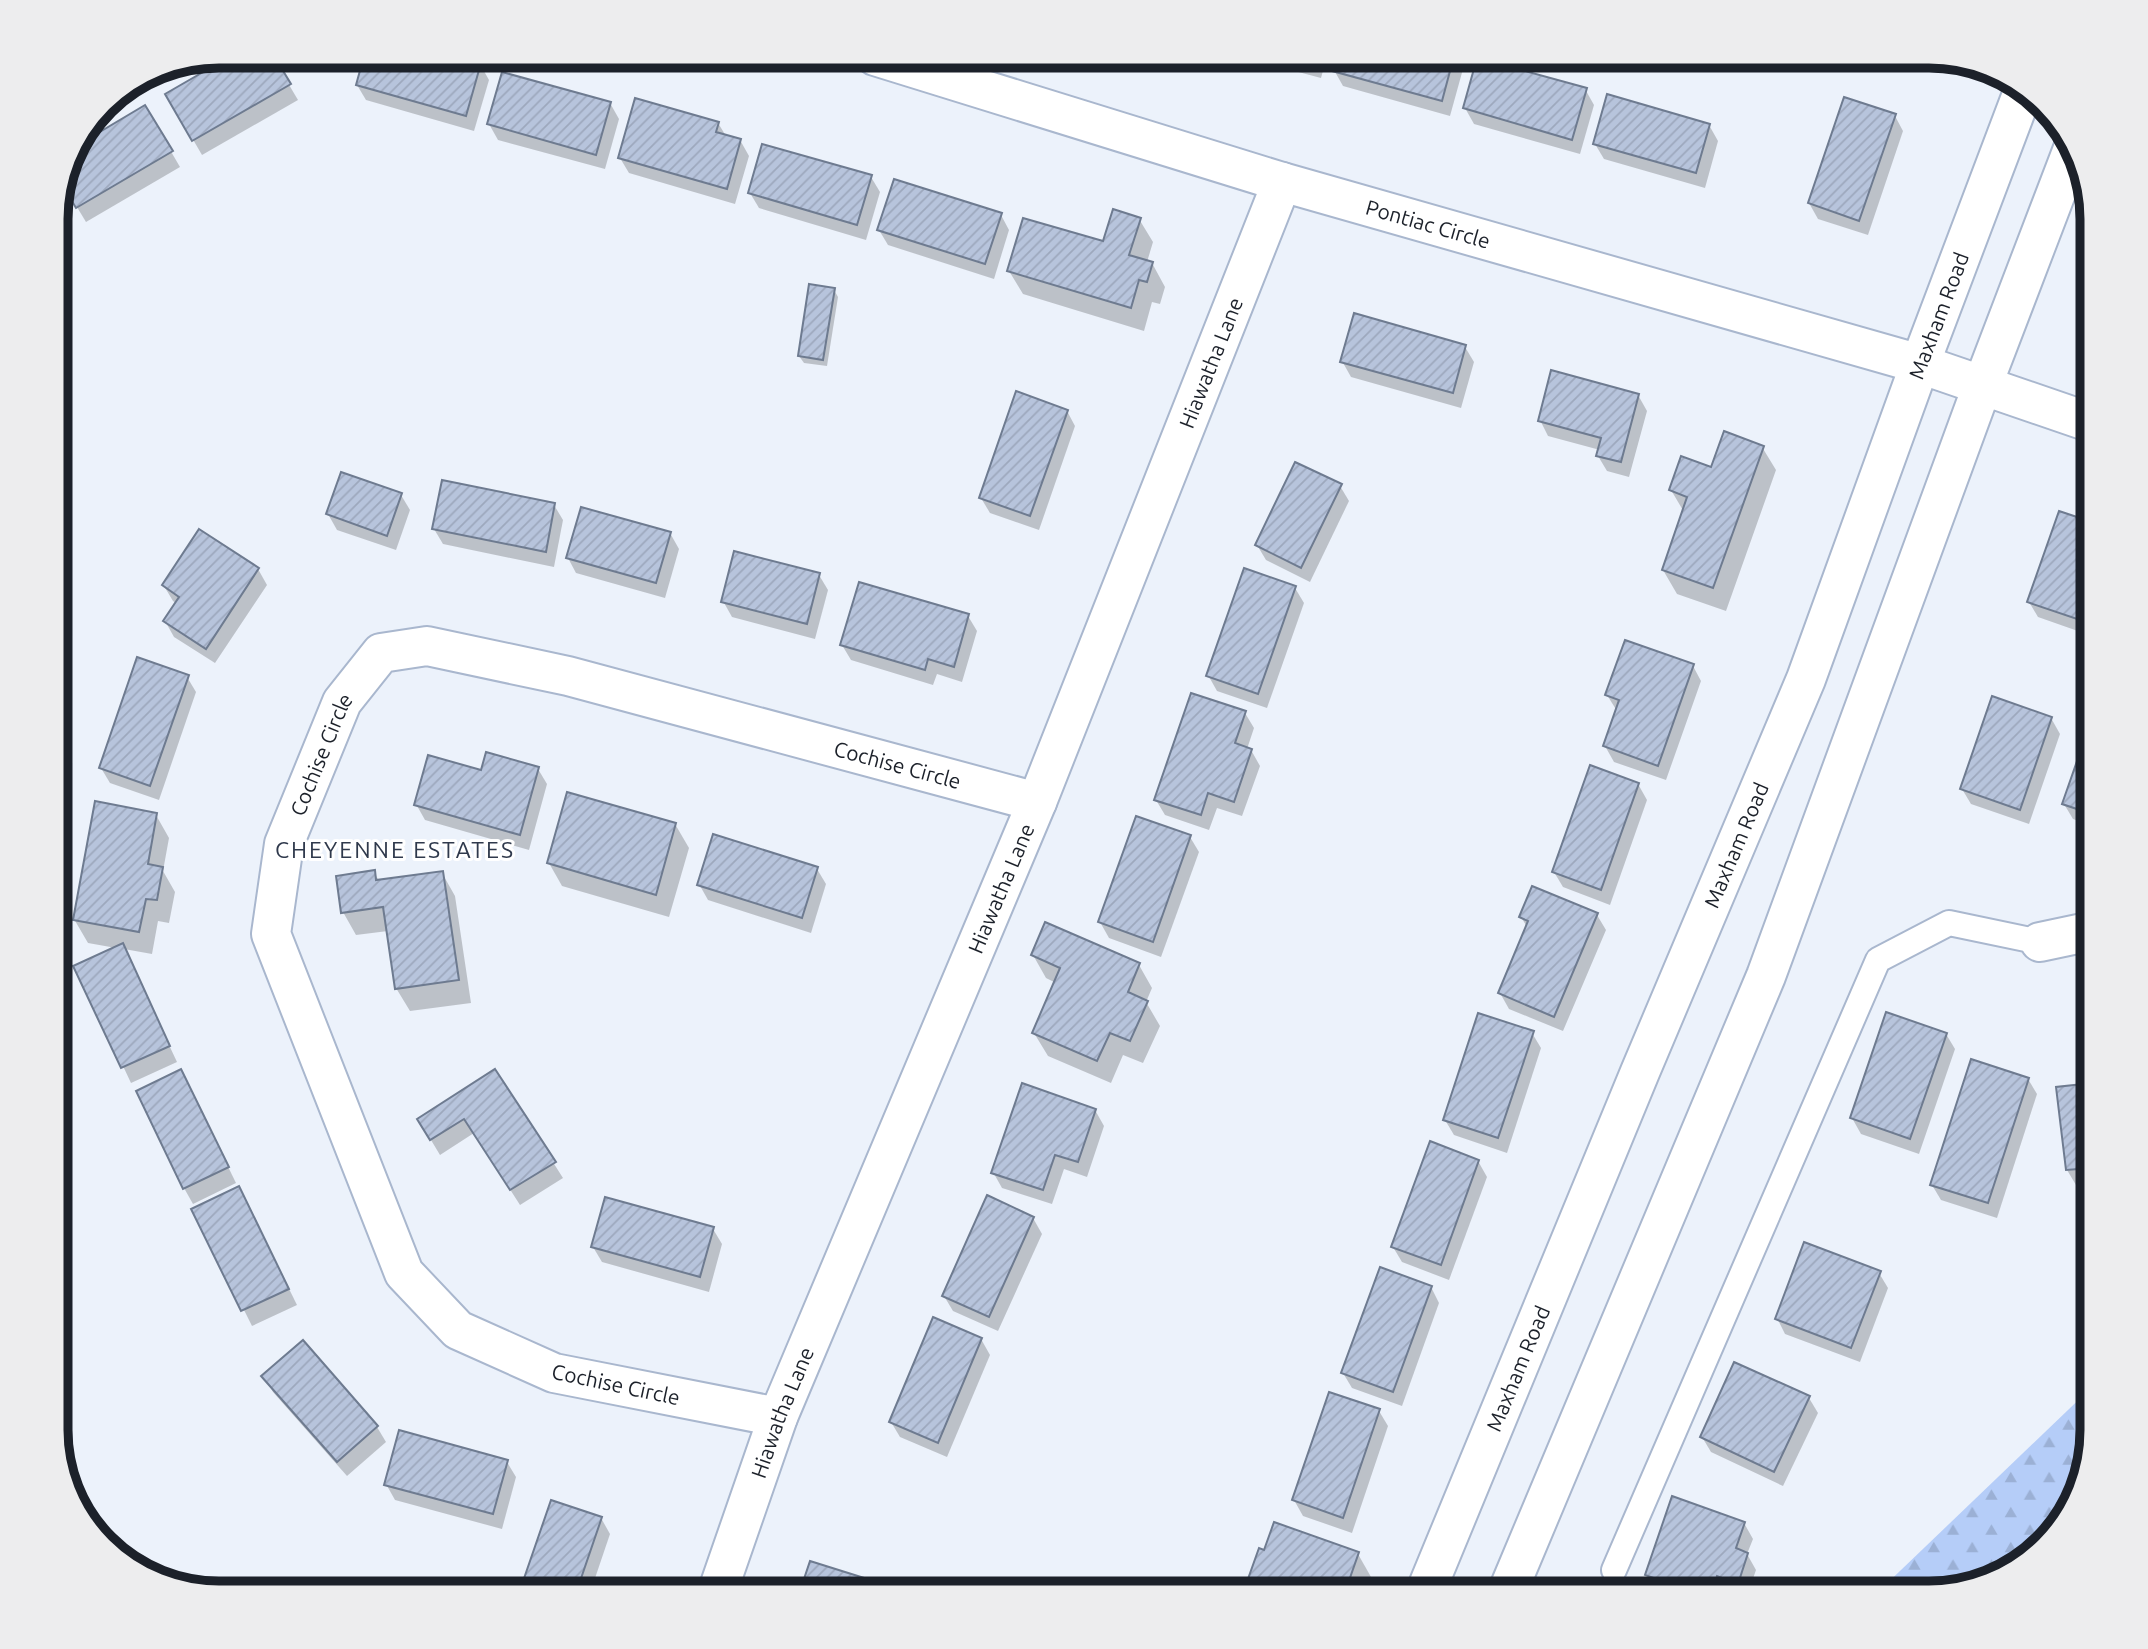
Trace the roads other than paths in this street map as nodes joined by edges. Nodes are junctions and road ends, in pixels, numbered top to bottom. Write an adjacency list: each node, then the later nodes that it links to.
1 (914, 68): 4 (street, Pontiac Circle)
2 (2020, 99): 5 (street, Maxham Road)
3 (2068, 162): 6 (street)
4 (1282, 182): 5 (street, Pontiac Circle); 8 (street, Hiawatha Lane)
5 (1920, 364): 6 (street, Pontiac Circle); 14 (street, Maxham Road)
6 (1983, 384): 7 (street, Pontiac Circle); 15 (street)
7 (2080, 419)
8 (1037, 802): 11 (street, Hiawatha Lane); 11 (street, Cochise Circle)
9 (2080, 934): 10 (street)
10 (2040, 942): 12 (lane)
11 (778, 1417): 13 (street, Hiawatha Lane)
12 (1614, 1570)
13 (720, 1581)
14 (1430, 1581)
15 (1512, 1581)

